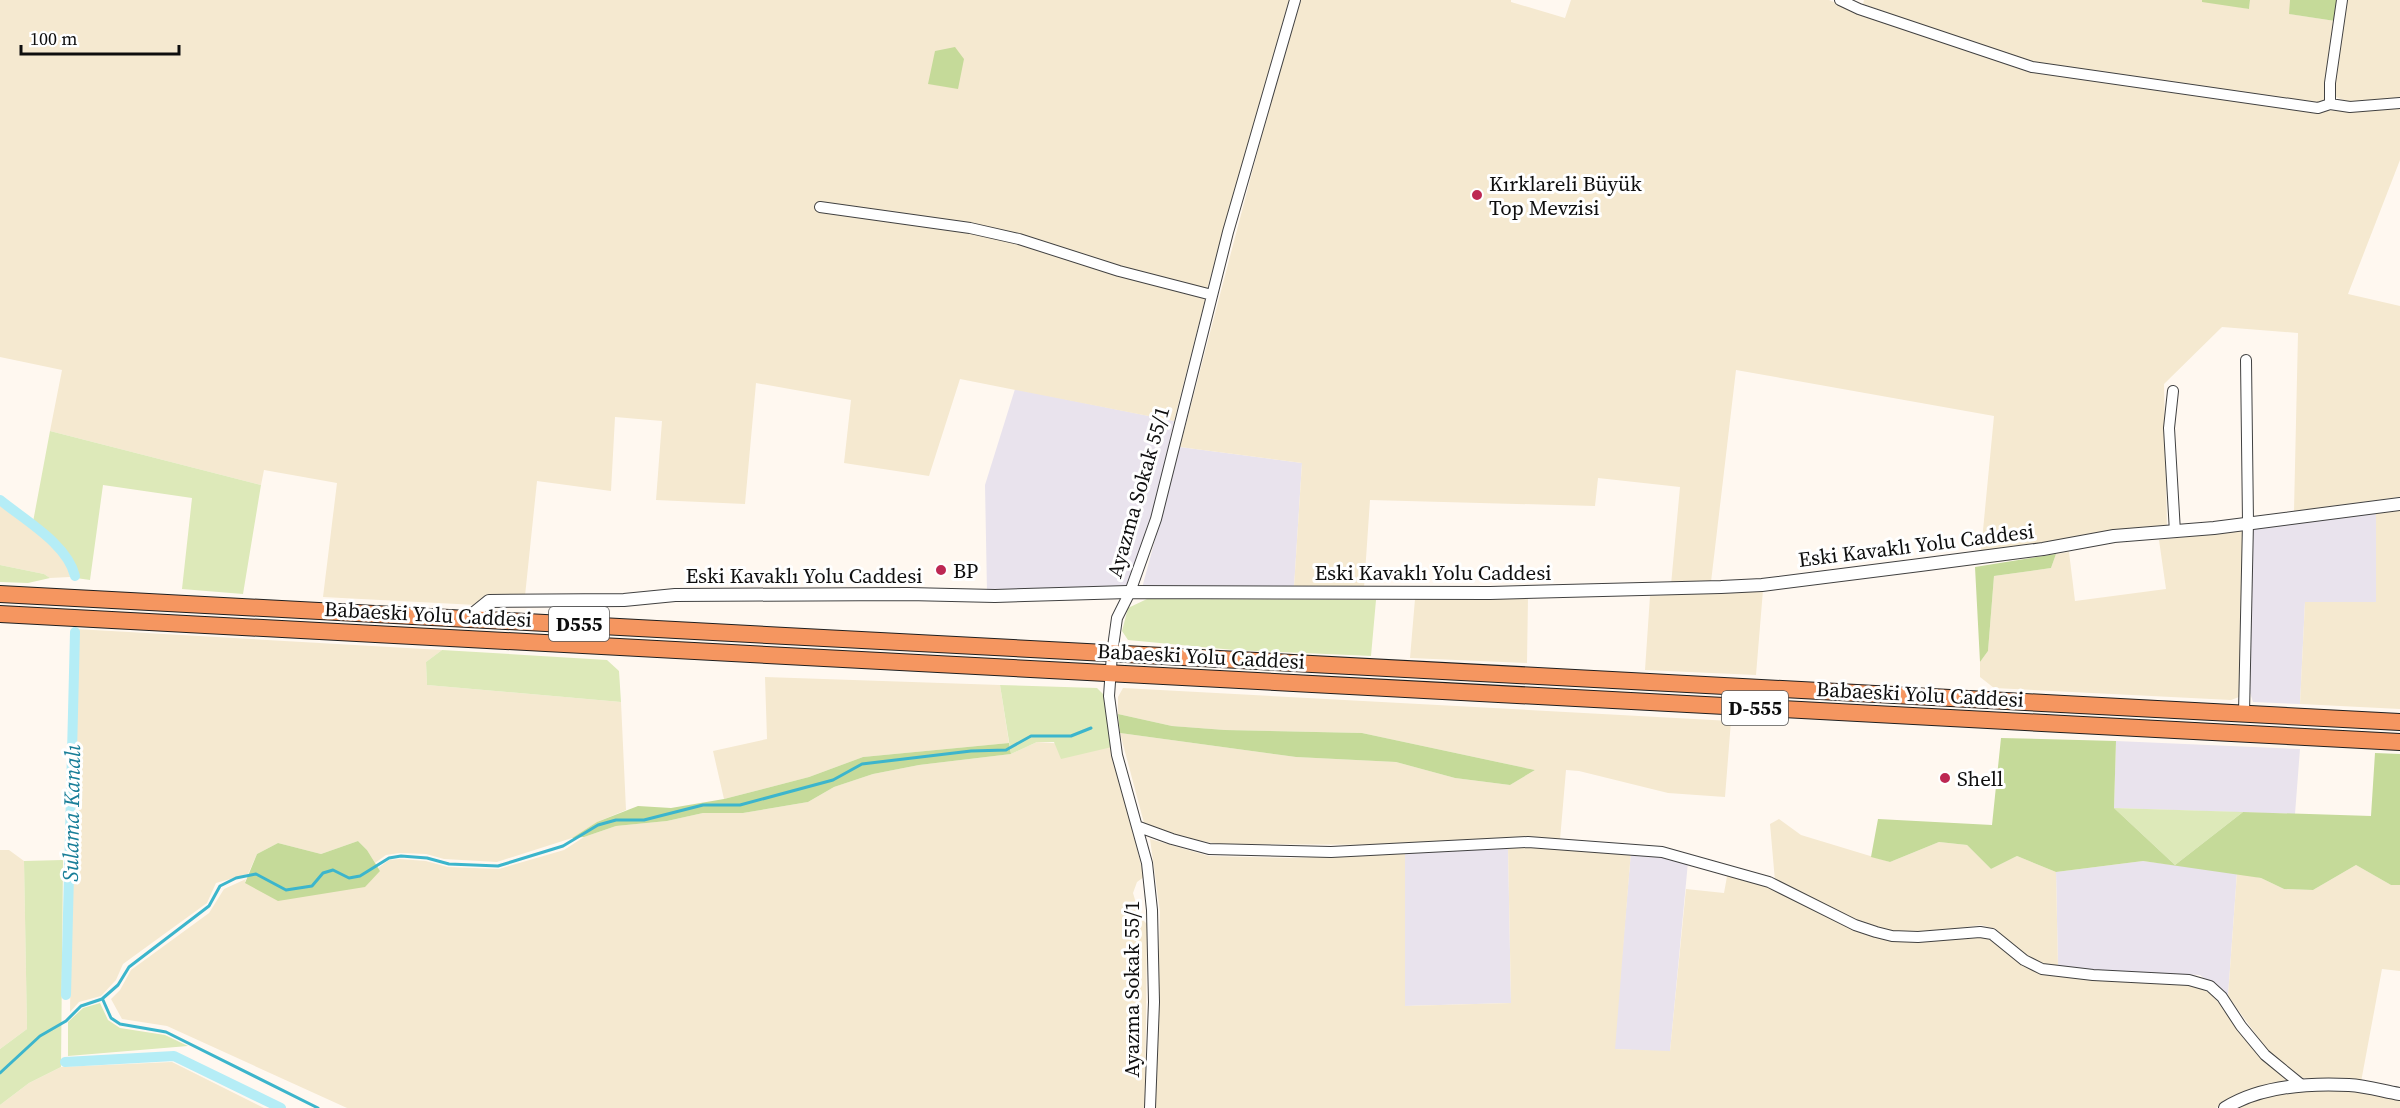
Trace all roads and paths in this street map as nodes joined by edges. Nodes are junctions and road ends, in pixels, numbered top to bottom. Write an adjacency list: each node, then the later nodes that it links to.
1 (1294, 0): 7 (street, Ayazma Sokak 55/1)
2 (1840, 0): 5 (street)
3 (2342, 0): 5 (street)
4 (2400, 103): 5 (street)
5 (2330, 104)
6 (820, 207): 7 (street)
7 (1212, 295): 13 (street, Ayazma Sokak 55/1)
8 (2246, 360): 11 (street)
9 (2173, 391): 12 (street)
10 (2400, 504): 11 (street, Eski Kavaklı Yolu Caddesi)
11 (2248, 522): 12 (street, Eski Kavaklı Yolu Caddesi); 21 (street)
12 (2175, 532): 13 (street, Eski Kavaklı Yolu Caddesi)
13 (1130, 592): 18 (street, Eski Kavaklı Yolu Caddesi); 19 (street, Ayazma Sokak 55/1)
14 (0, 594): 15 (highway, Babaeski Yolu Caddesi / D555)
15 (46, 596): 17 (highway); 18 (highway, Babaeski Yolu Caddesi / D555)
16 (0, 615): 17 (highway, Babaeski Yolu Caddesi / D555)
17 (45, 616): 20 (highway, Babaeski Yolu Caddesi / D555)
18 (468, 618): 19 (highway, Babaeski Yolu Caddesi / D555)
19 (1112, 654): 20 (street, Ayazma Sokak 55/1); 21 (highway, Babaeski Yolu Caddesi / D-555)
20 (1110, 675): 23 (highway, Babaeski Yolu Caddesi / D-555); 24 (street, Ayazma Sokak 55/1)
21 (2244, 713): 22 (highway, Babaeski Yolu Caddesi / D-555)
22 (2400, 722)
23 (2400, 742)
24 (1138, 827): 25 (street); 27 (street, Ayazma Sokak 55/1)
25 (2303, 1086): 26 (street); 28 (street)
26 (2400, 1094)
27 (1150, 1108)
28 (2226, 1108)

